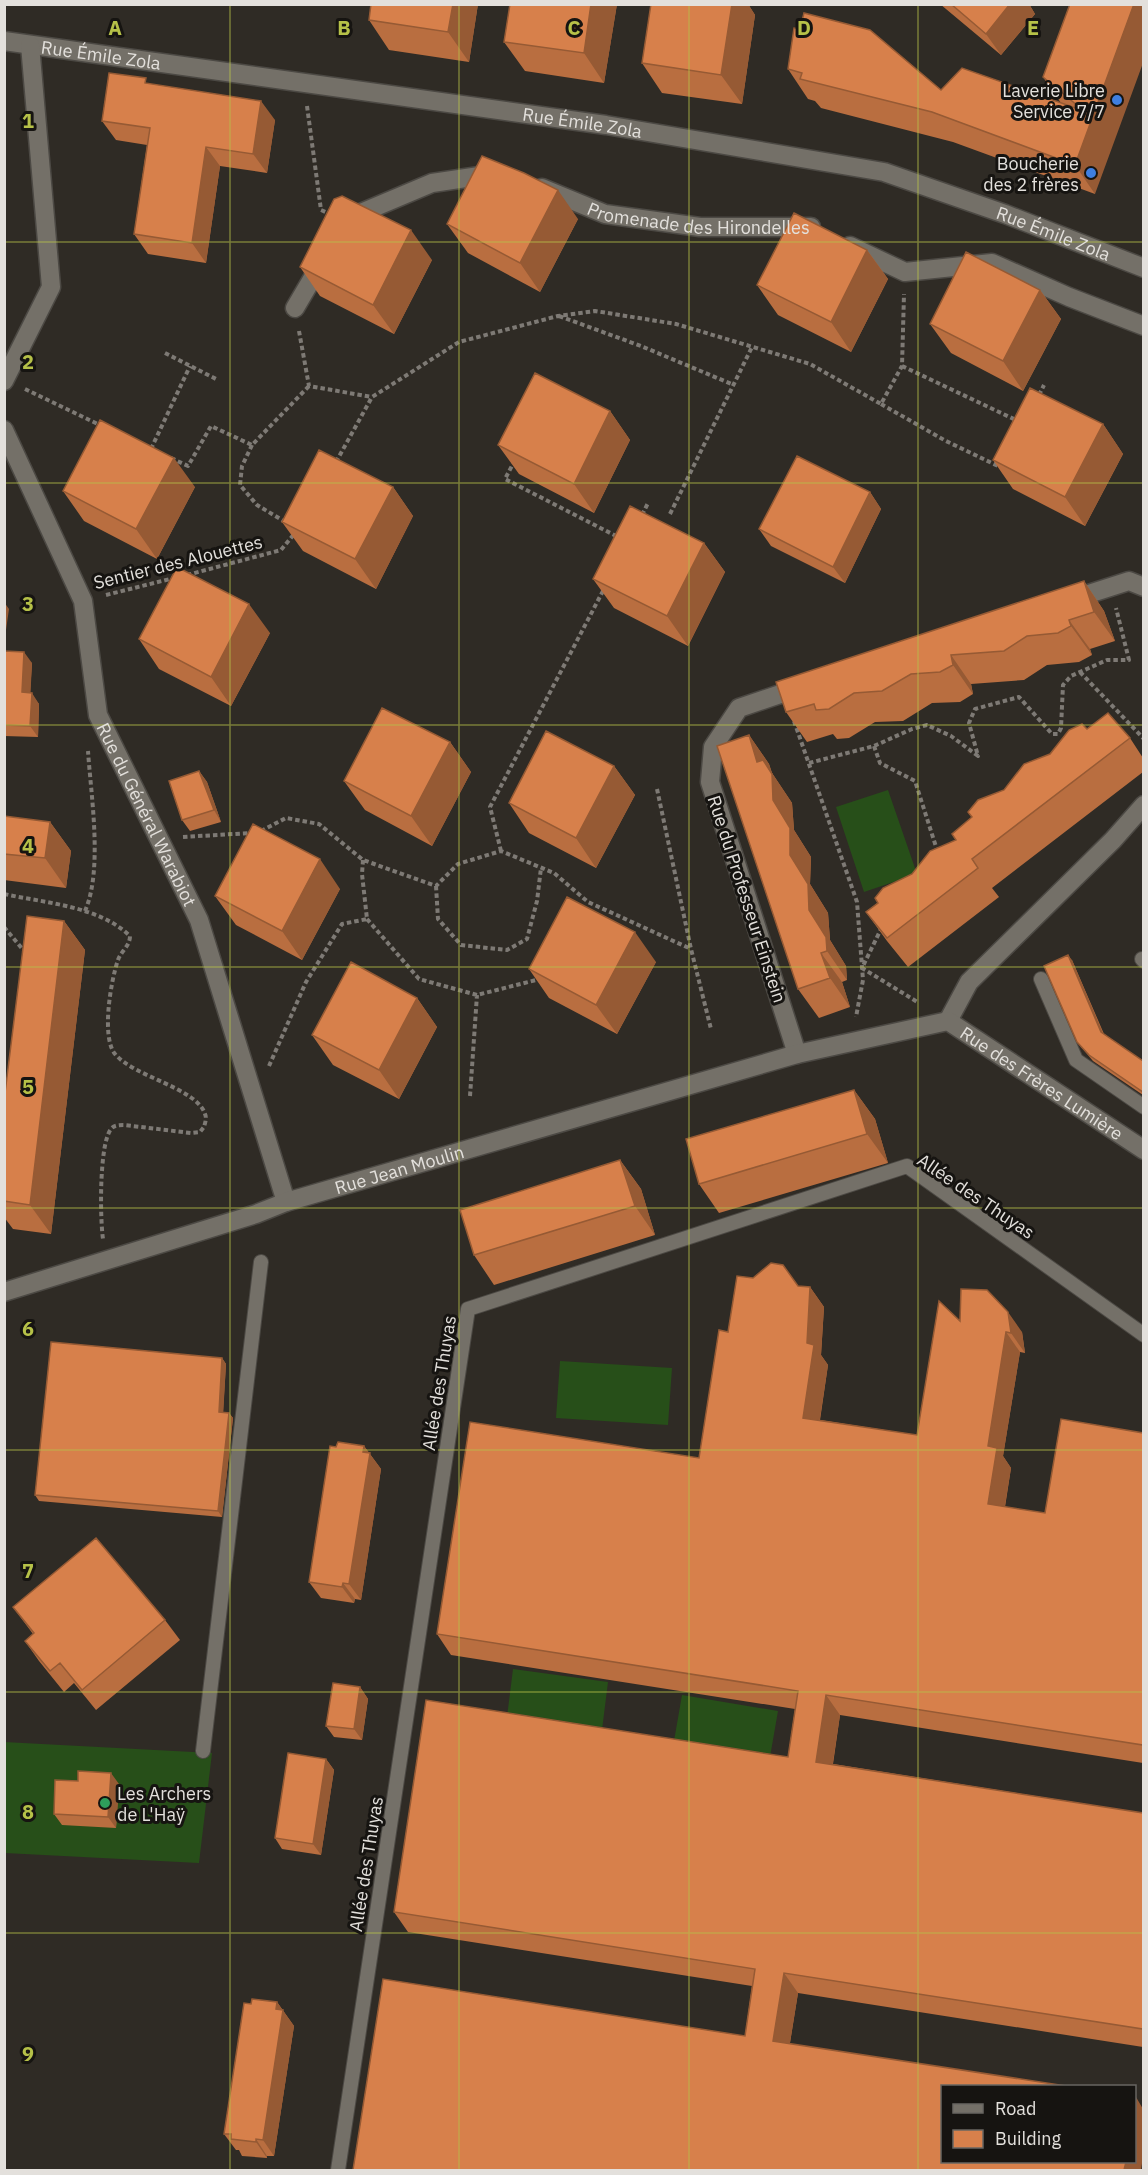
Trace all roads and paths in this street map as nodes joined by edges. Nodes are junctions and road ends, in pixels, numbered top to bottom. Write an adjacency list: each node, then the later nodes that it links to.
1 (4, 41): 2 (street, Rue Émile Zola)
2 (30, 45): 3 (street, Rue Émile Zola); 15 (street)
3 (303, 82): 4 (path); 6 (street, Rue Émile Zola)
4 (344, 224): 7 (street, Promenade des Hirondelles)
5 (330, 249): 8 (street)
6 (1143, 268)
7 (905, 272): 10 (street); 14 (path)
8 (295, 308): 19 (path)
9 (558, 316): 11 (path); 17 (path); 20 (path)
10 (1143, 326)
11 (752, 347): 17 (path); 21 (path)
12 (165, 352): 13 (path)
13 (190, 366): 16 (path); 28 (path)
14 (902, 366): 21 (path); 23 (path)
15 (5, 380): 24 (path)
16 (218, 380)
17 (734, 385): 35 (path)
18 (1044, 385): 22 (path)
19 (309, 386): 20 (path); 27 (path)
20 (372, 397): 33 (path)
21 (881, 404): 32 (path)
22 (1033, 405)
23 (1023, 423)
24 (109, 429)
25 (4, 430): 45 (street, Rue du Général Warabiot)
26 (141, 444): 28 (path)
27 (252, 445): 30 (path); 37 (path)
28 (151, 449): 29 (path)
29 (160, 453)
30 (170, 458)
31 (515, 459): 39 (path)
32 (1004, 459)
33 (333, 468)
34 (648, 502): 36 (path)
35 (670, 514)
36 (638, 523)
37 (290, 525)
38 (299, 529): 40 (path, Sentier des Alouettes)
39 (618, 537)
40 (188, 574): 42 (path); 45 (path, Sentier des Alouettes)
41 (608, 582): 57 (path)
42 (183, 585)
43 (1111, 587): 44 (street); 46 (street); 47 (path)
44 (1143, 587)
45 (83, 601): 50 (street, Rue du Général Warabiot)
46 (1057, 604)
47 (1080, 672): 51 (path); 52 (path)
48 (816, 682): 49 (street, Rue du Professeur Einstein)
49 (783, 694): 53 (path); 78 (street, Rue du Professeur Einstein)
50 (98, 715): 56 (street, Rue du Général Warabiot); 64 (path)
51 (1143, 739)
52 (874, 747): 53 (path); 58 (path)
53 (809, 763): 71 (path)
54 (657, 789): 69 (path)
55 (1143, 805): 75 (street)
56 (159, 838): 59 (path); 80 (street, Rue du Général Warabiot)
57 (501, 851): 60 (path); 61 (path)
58 (939, 855)
59 (363, 860): 61 (path); 66 (path)
60 (541, 867): 61 (path); 63 (path)
61 (436, 886)
62 (4, 894): 64 (path)
63 (588, 902): 65 (path); 69 (path)
64 (85, 911): 84 (path)
65 (583, 912)
66 (367, 919): 74 (path); 80 (path)
67 (887, 920): 71 (path)
68 (4, 927): 70 (path)
69 (691, 949): 76 (path)
70 (30, 957)
71 (862, 968): 75 (path); 77 (path)
72 (544, 978): 74 (path)
73 (1041, 979): 81 (lane)
74 (477, 995): 79 (path)
75 (948, 1021): 77 (street, Rue des Frères Lumière); 82 (street, Rue des Frères Lumière)
76 (711, 1029)
77 (851, 1041): 78 (street, Rue des Frères Lumière)
78 (797, 1054): 83 (street, Rue Jean Moulin)
79 (470, 1096)
80 (254, 1099): 83 (street, Rue du Général Warabiot)
81 (1143, 1107)
82 (1143, 1150)
83 (286, 1202): 84 (street, Rue Jean Moulin)
84 (106, 1261): 86 (street, Rue Jean Moulin)
85 (261, 1262): 88 (lane)
86 (4, 1292)
87 (1143, 1335): 89 (lane, Allée des Thuyas)
88 (203, 1751)
89 (338, 2170)

